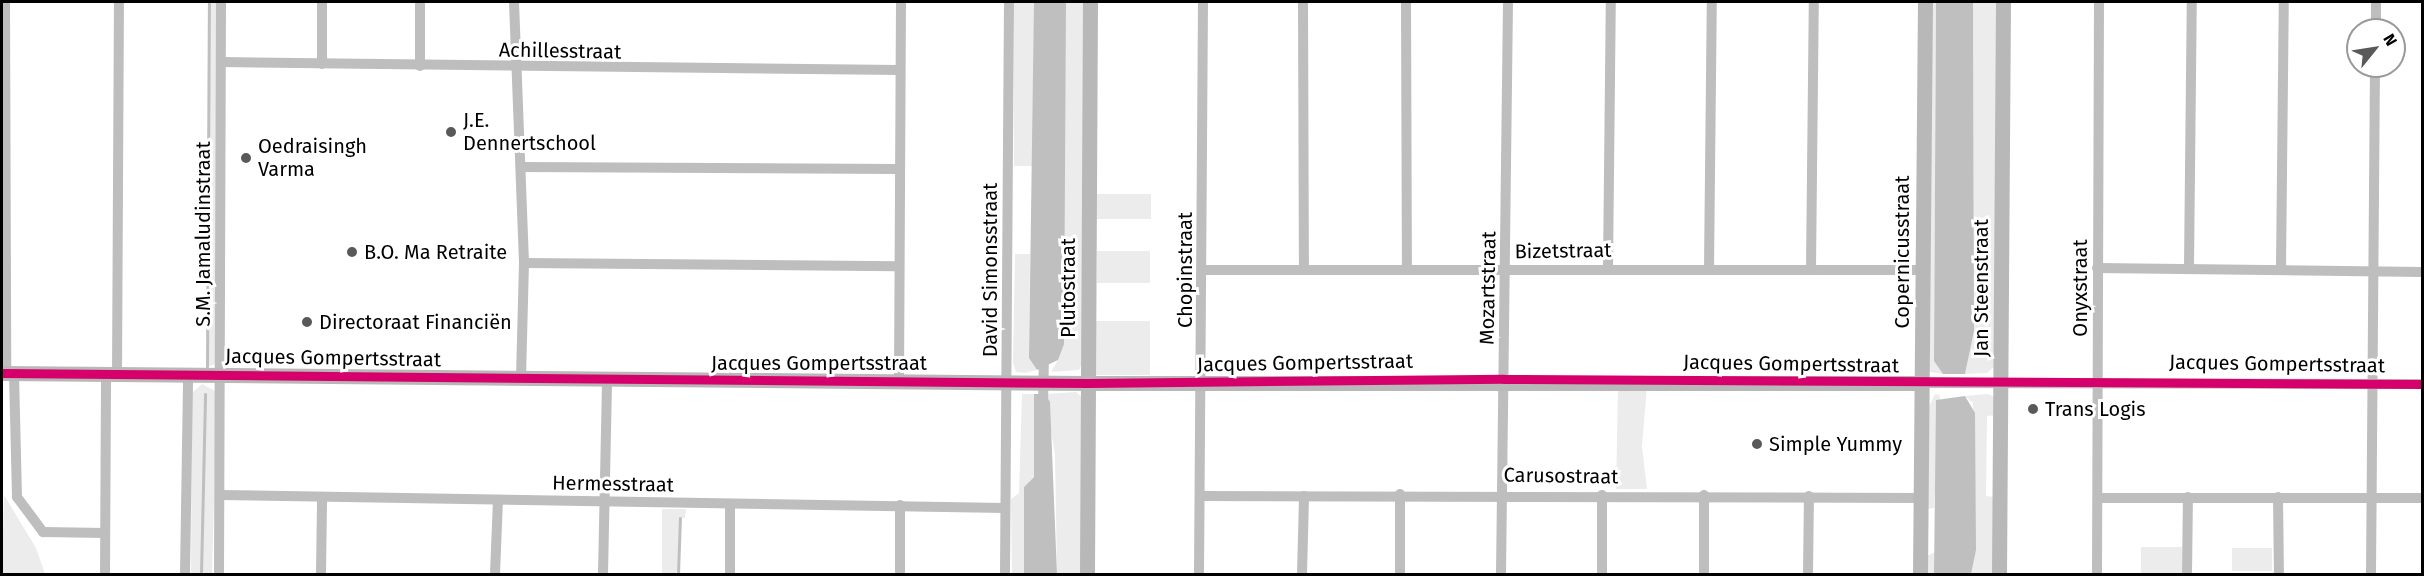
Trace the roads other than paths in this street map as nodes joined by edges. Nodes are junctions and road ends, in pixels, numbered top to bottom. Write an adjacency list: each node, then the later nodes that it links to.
1 (5, 2): 47 (street)
2 (119, 2): 48 (street)
3 (221, 2): 24 (street, S.M. Jamaludinstraat)
4 (322, 2): 25 (street)
5 (420, 2): 26 (street)
6 (514, 2): 27 (street)
7 (901, 2): 28 (street)
8 (1009, 2): 56 (street, David Simonsstraat)
9 (1090, 2): 57 (street, Plutostraat)
10 (1203, 2): 42 (street, Chopinstraat)
11 (1303, 2): 38 (street)
12 (1406, 2): 43 (street)
13 (1508, 2): 39 (street, Mozartstraat)
14 (1611, 2): 35 (street)
15 (1712, 2): 40 (street)
16 (1814, 2): 41 (street)
17 (1925, 2): 44 (street, Copernicusstraat)
18 (2003, 2): 60 (street, Jan Steenstraat)
19 (2099, 2): 36 (street, Onyxstraat)
20 (2192, 2): 34 (street)
21 (2283, 2): 37 (street)
22 (2376, 2): 23 (street)
23 (2376, 18)
24 (221, 62): 25 (street, Achillesstraat); 50 (street, S.M. Jamaludinstraat)
25 (322, 64): 26 (street, Achillesstraat)
26 (420, 66): 27 (street, Achillesstraat)
27 (516, 69): 28 (street, Achillesstraat); 30 (street)
28 (900, 70): 31 (street)
29 (2375, 78): 45 (street)
30 (521, 167): 31 (street); 32 (street)
31 (898, 169): 33 (street)
32 (524, 264): 33 (street); 51 (street)
33 (898, 266): 55 (street)
34 (2189, 267): 36 (street); 37 (street)
35 (1608, 268): 39 (street, Bizetstraat); 40 (street, Bizetstraat)
36 (2097, 268): 53 (street, Onyxstraat)
37 (2281, 268): 45 (street)
38 (1304, 269): 42 (street, Bizetstraat); 43 (street, Bizetstraat)
39 (1507, 269): 43 (street, Bizetstraat); 52 (street, Mozartstraat)
40 (1709, 269): 41 (street, Bizetstraat)
41 (1811, 269): 44 (street, Bizetstraat)
42 (1203, 270): 58 (street, Chopinstraat)
43 (1407, 270)
44 (1922, 270): 59 (street, Copernicusstraat)
45 (2374, 272): 46 (street); 61 (street)
46 (2422, 272)
47 (7, 374): 48 (street, Jacques Gompertsstraat); 83 (street)
48 (111, 375): 49 (street, Jacques Gompertsstraat); 83 (street)
49 (188, 375): 50 (street, Jacques Gompertsstraat); 85 (street)
50 (221, 375): 51 (street, Jacques Gompertsstraat); 65 (street, S.M. Jamaludinstraat)
51 (521, 378): 54 (street, Jacques Gompertsstraat)
52 (1504, 379): 58 (street, Jacques Gompertsstraat); 59 (street, Jacques Gompertsstraat); 63 (street, Mozartstraat)
53 (2098, 380): 60 (street, Jacques Gompertsstraat); 61 (street, Jacques Gompertsstraat); 74 (street, Onyxstraat)
54 (607, 381): 55 (street, Jacques Gompertsstraat); 79 (street)
55 (899, 381): 56 (street, Jacques Gompertsstraat)
56 (1013, 382): 57 (street, Jacques Gompertsstraat); 82 (street, David Simonsstraat)
57 (1082, 383): 58 (street, Jacques Gompertsstraat); 93 (street, Plutostraat)
58 (1199, 383): 68 (street, Chopinstraat)
59 (1927, 383): 60 (street, Jacques Gompertsstraat); 73 (street, Copernicusstraat)
60 (1997, 383): 102 (street, Jan Steenstraat)
61 (2373, 383): 62 (street, Jacques Gompertsstraat); 76 (street)
62 (2422, 384)
63 (1501, 493): 64 (street, Carusostraat); 66 (street, Carusostraat); 97 (street, Mozartstraat)
64 (1400, 494): 69 (street, Carusostraat); 96 (street)
65 (220, 495): 72 (street, Hermesstraat); 86 (street, S.M. Jamaludinstraat)
66 (1602, 495): 67 (street, Carusostraat); 98 (street)
67 (1704, 495): 70 (street, Carusostraat); 99 (street)
68 (1200, 496): 69 (street, Carusostraat); 94 (street, Chopinstraat)
69 (1304, 496): 95 (street)
70 (1809, 496): 73 (street, Carusostraat); 100 (street)
71 (2188, 497): 74 (street); 75 (street); 104 (street)
72 (322, 498): 78 (street, Hermesstraat); 87 (street)
73 (1921, 498): 101 (street, Copernicusstraat)
74 (2099, 498): 103 (street, Onyxstraat)
75 (2278, 498): 76 (street); 105 (street)
76 (2371, 498): 77 (street); 106 (street)
77 (2422, 498)
78 (498, 500): 79 (street, Hermesstraat); 88 (street)
79 (603, 502): 80 (street, Hermesstraat); 89 (street)
80 (730, 504): 81 (street, Hermesstraat); 90 (street)
81 (900, 505): 82 (street, Hermesstraat); 91 (street)
82 (1005, 508): 92 (street, David Simonsstraat)
83 (105, 533): 84 (street)
84 (105, 574)
85 (185, 574)
86 (219, 574)
87 (321, 574)
88 (495, 574)
89 (603, 574)
90 (730, 574)
91 (900, 574)
92 (1005, 574)
93 (1088, 574)
94 (1199, 574)
95 (1302, 574)
96 (1400, 574)
97 (1501, 574)
98 (1602, 574)
99 (1704, 574)
100 (1808, 574)
101 (1920, 574)
102 (1999, 574)
103 (2097, 574)
104 (2187, 574)
105 (2278, 574)
106 (2371, 574)

